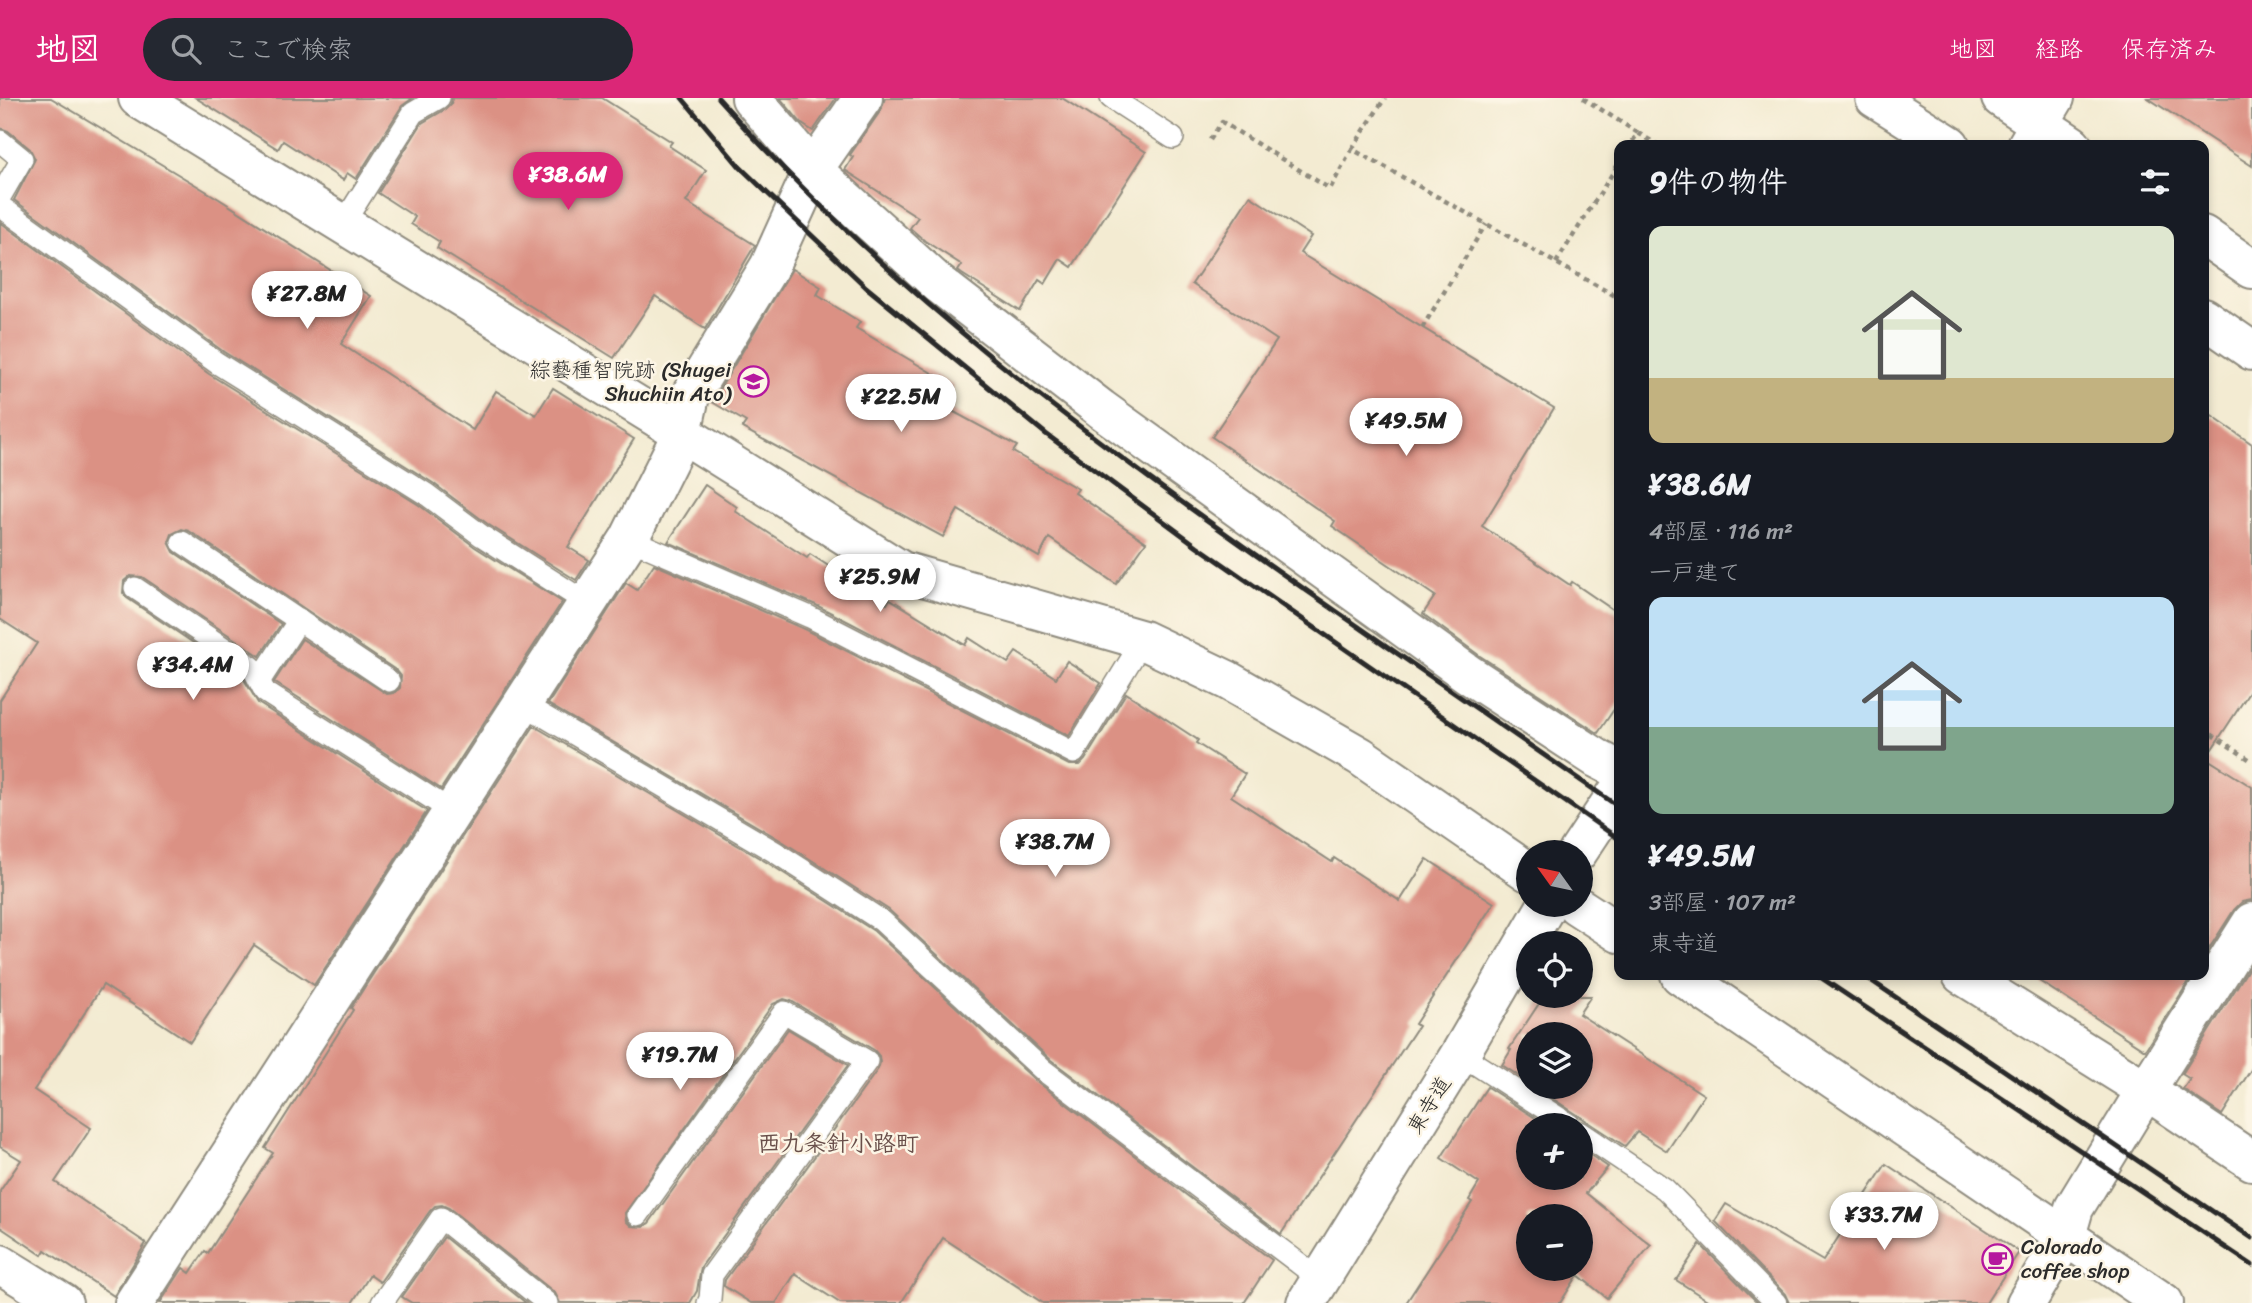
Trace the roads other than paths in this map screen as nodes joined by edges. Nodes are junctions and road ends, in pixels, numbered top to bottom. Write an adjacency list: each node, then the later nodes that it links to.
1 (138, 98): 16 (main road)
2 (439, 98): 16 (lane)
3 (751, 98): 13 (main road)
4 (863, 98): 13 (main road)
5 (1111, 98): 9 (lane)
6 (1875, 98): 10 (main road)
7 (2001, 98): 8 (main road)
8 (2041, 122): 11 (main road)
9 (1173, 138)
10 (1942, 140)
11 (2065, 140)
12 (0, 141): 14 (lane)
13 (813, 170): 21 (main road); 31 (main road)
14 (0, 197)
15 (0, 206): 25 (lane)
16 (344, 224): 21 (main road)
17 (2209, 240): 18 (main road)
18 (2252, 269)
19 (2209, 321): 20 (main road)
20 (2252, 351)
21 (682, 433): 22 (main road); 27 (main road)
22 (629, 539): 25 (main road); 27 (lane)
23 (182, 542): 26 (lane)
24 (135, 589): 28 (lane)
25 (587, 603): 30 (main road)
26 (299, 620): 28 (lane); 29 (lane)
27 (1143, 640): 35 (main road)
28 (260, 680): 33 (lane)
29 (388, 681)
30 (523, 704): 33 (main road); 50 (lane)
31 (1614, 767)
32 (1614, 798): 34 (main road)
33 (453, 812): 52 (main road)
34 (1586, 840)
35 (1516, 864)
36 (1593, 916): 39 (main road)
37 (1539, 917): 42 (main road, 東寺道)
38 (2252, 922): 43 (main road)
39 (1614, 930)
40 (1687, 980): 48 (main road)
41 (1985, 981): 43 (main road)
42 (1460, 1054): 44 (lane); 50 (main road, 東寺道)
43 (2146, 1090): 46 (main road); 48 (main road)
44 (1551, 1113)
45 (1593, 1141): 56 (lane)
46 (2252, 1161)
47 (638, 1214): 55 (lane)
48 (2066, 1236): 57 (main road); 58 (main road)
49 (0, 1265): 51 (main road)
50 (1313, 1292)
51 (63, 1303)
52 (134, 1303)
53 (382, 1303): 54 (lane)
54 (547, 1303)
55 (708, 1303)
56 (1776, 1303)
57 (2026, 1303)
58 (2164, 1303)

